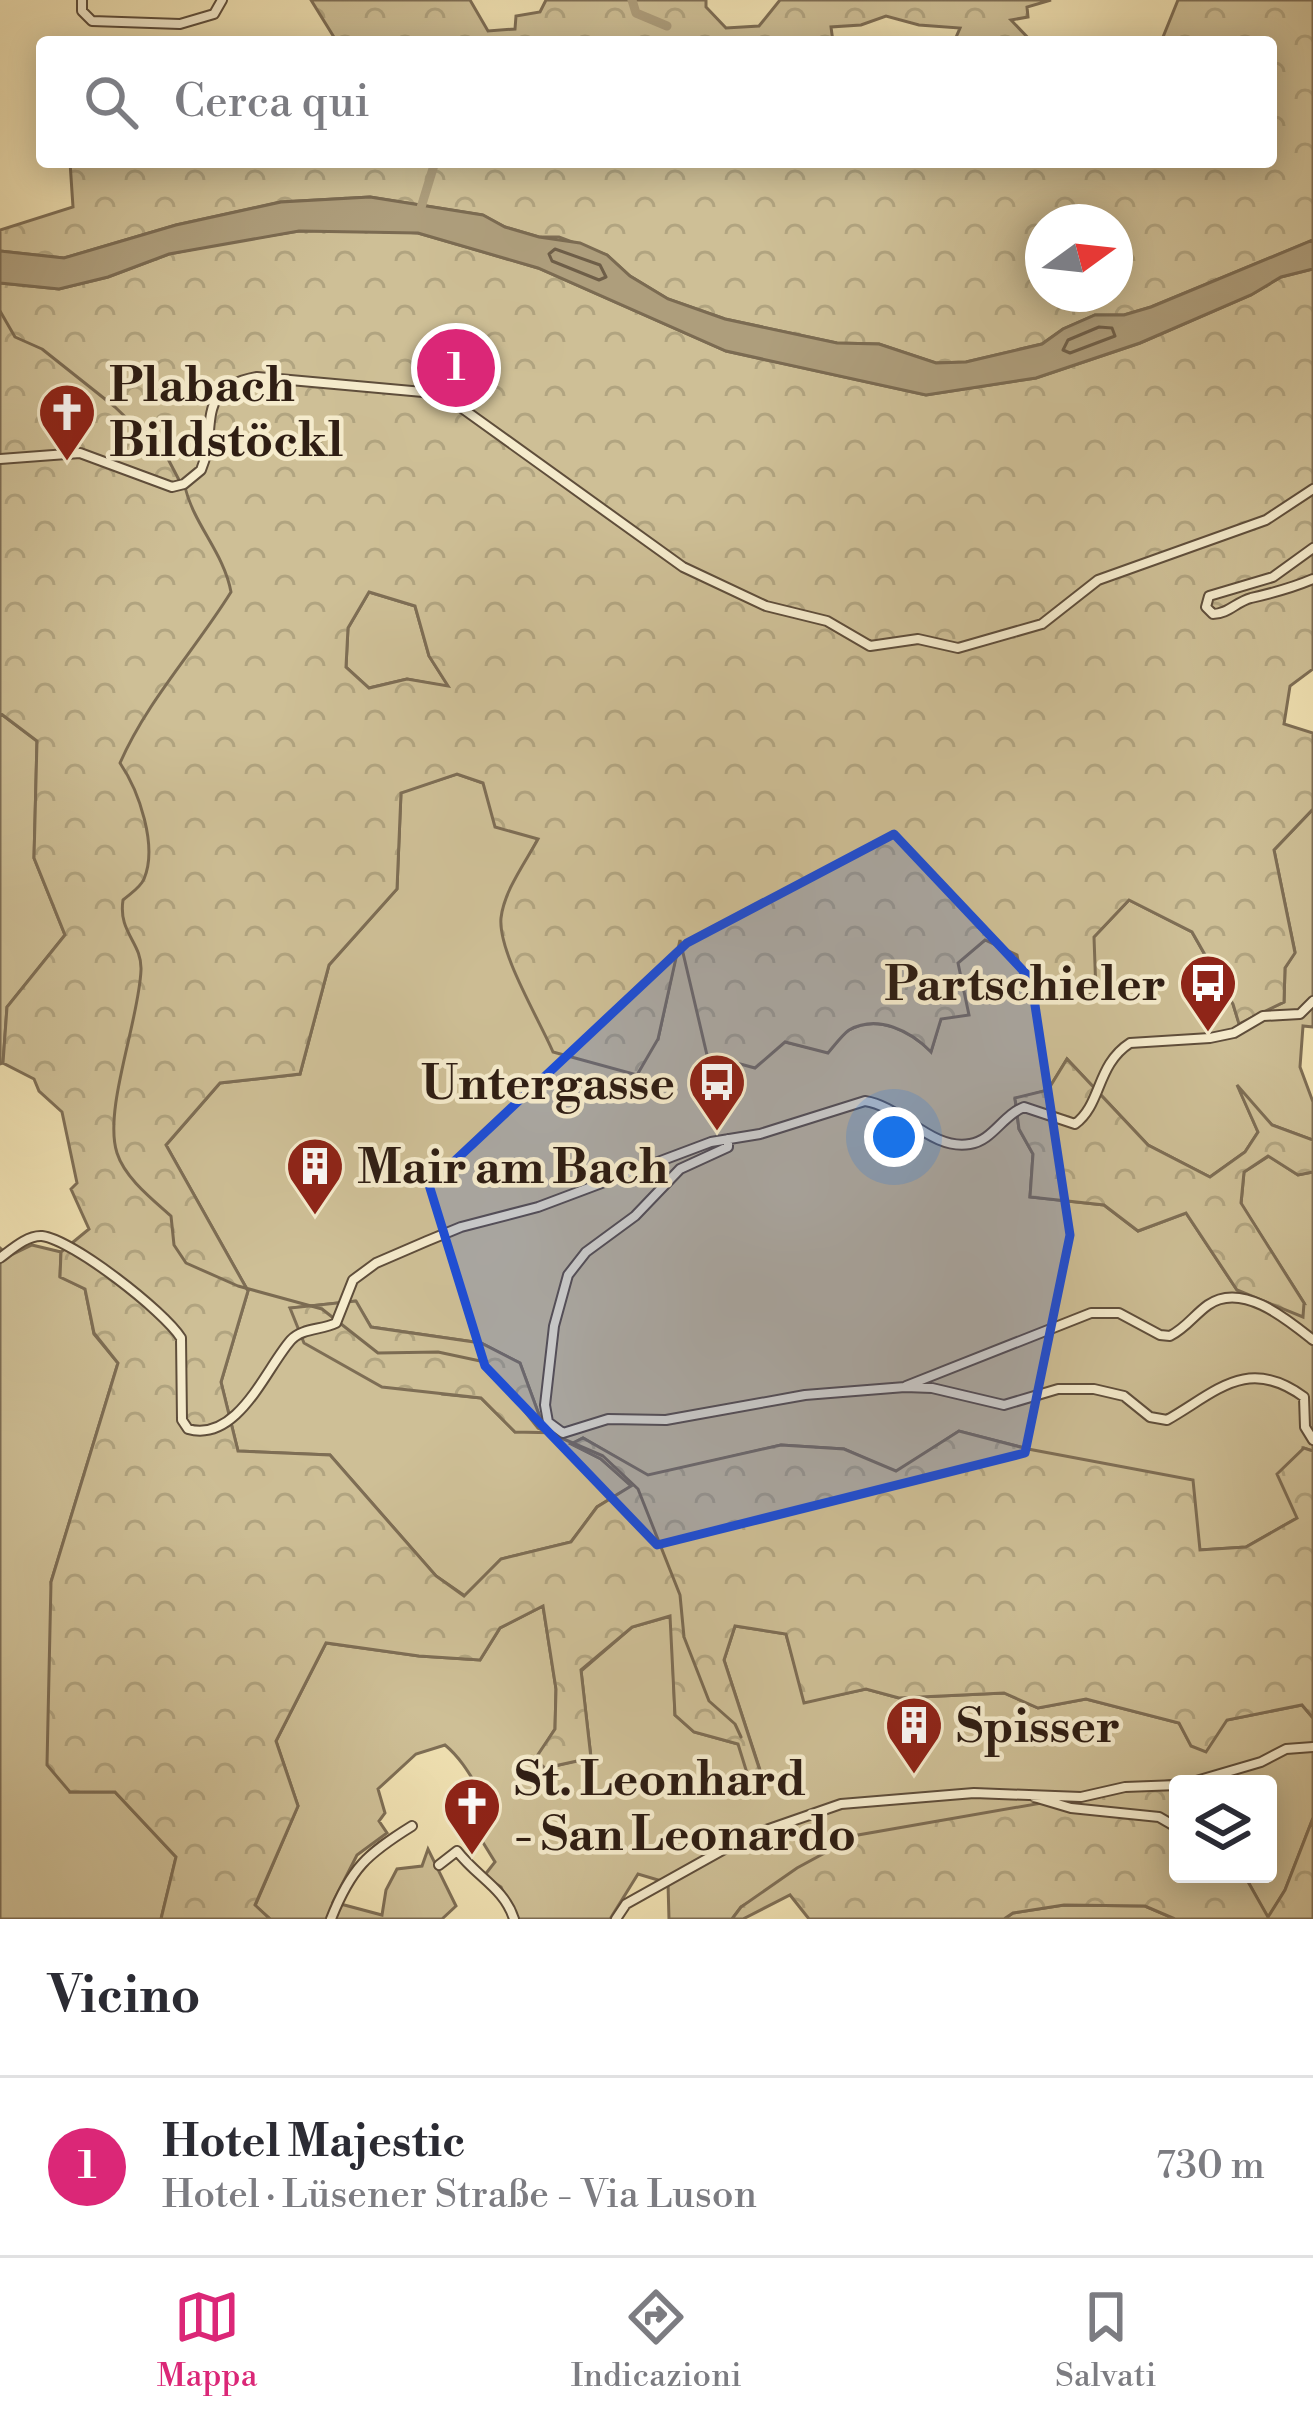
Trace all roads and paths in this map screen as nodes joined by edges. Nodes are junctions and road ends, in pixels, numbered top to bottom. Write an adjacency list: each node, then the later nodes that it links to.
1 (82, 0): 2 (street)
2 (222, 0)
3 (0, 459): 4 (street)
4 (1313, 489)
5 (1313, 548): 6 (street)
6 (1313, 579)
7 (1313, 1001): 8 (street)
8 (728, 1138): 9 (street); 11 (street)
9 (0, 1258)
10 (1313, 1340): 11 (street)
11 (905, 1387): 12 (street)
12 (1313, 1440)
13 (1313, 1748): 14 (street)
14 (1217, 1775)
15 (1169, 1785): 16 (street)
16 (1026, 1795): 17 (street); 22 (street)
17 (1169, 1822)
18 (412, 1826): 20 (street)
19 (439, 1865): 21 (street)
20 (331, 1919)
21 (514, 1919)
22 (616, 1919)

